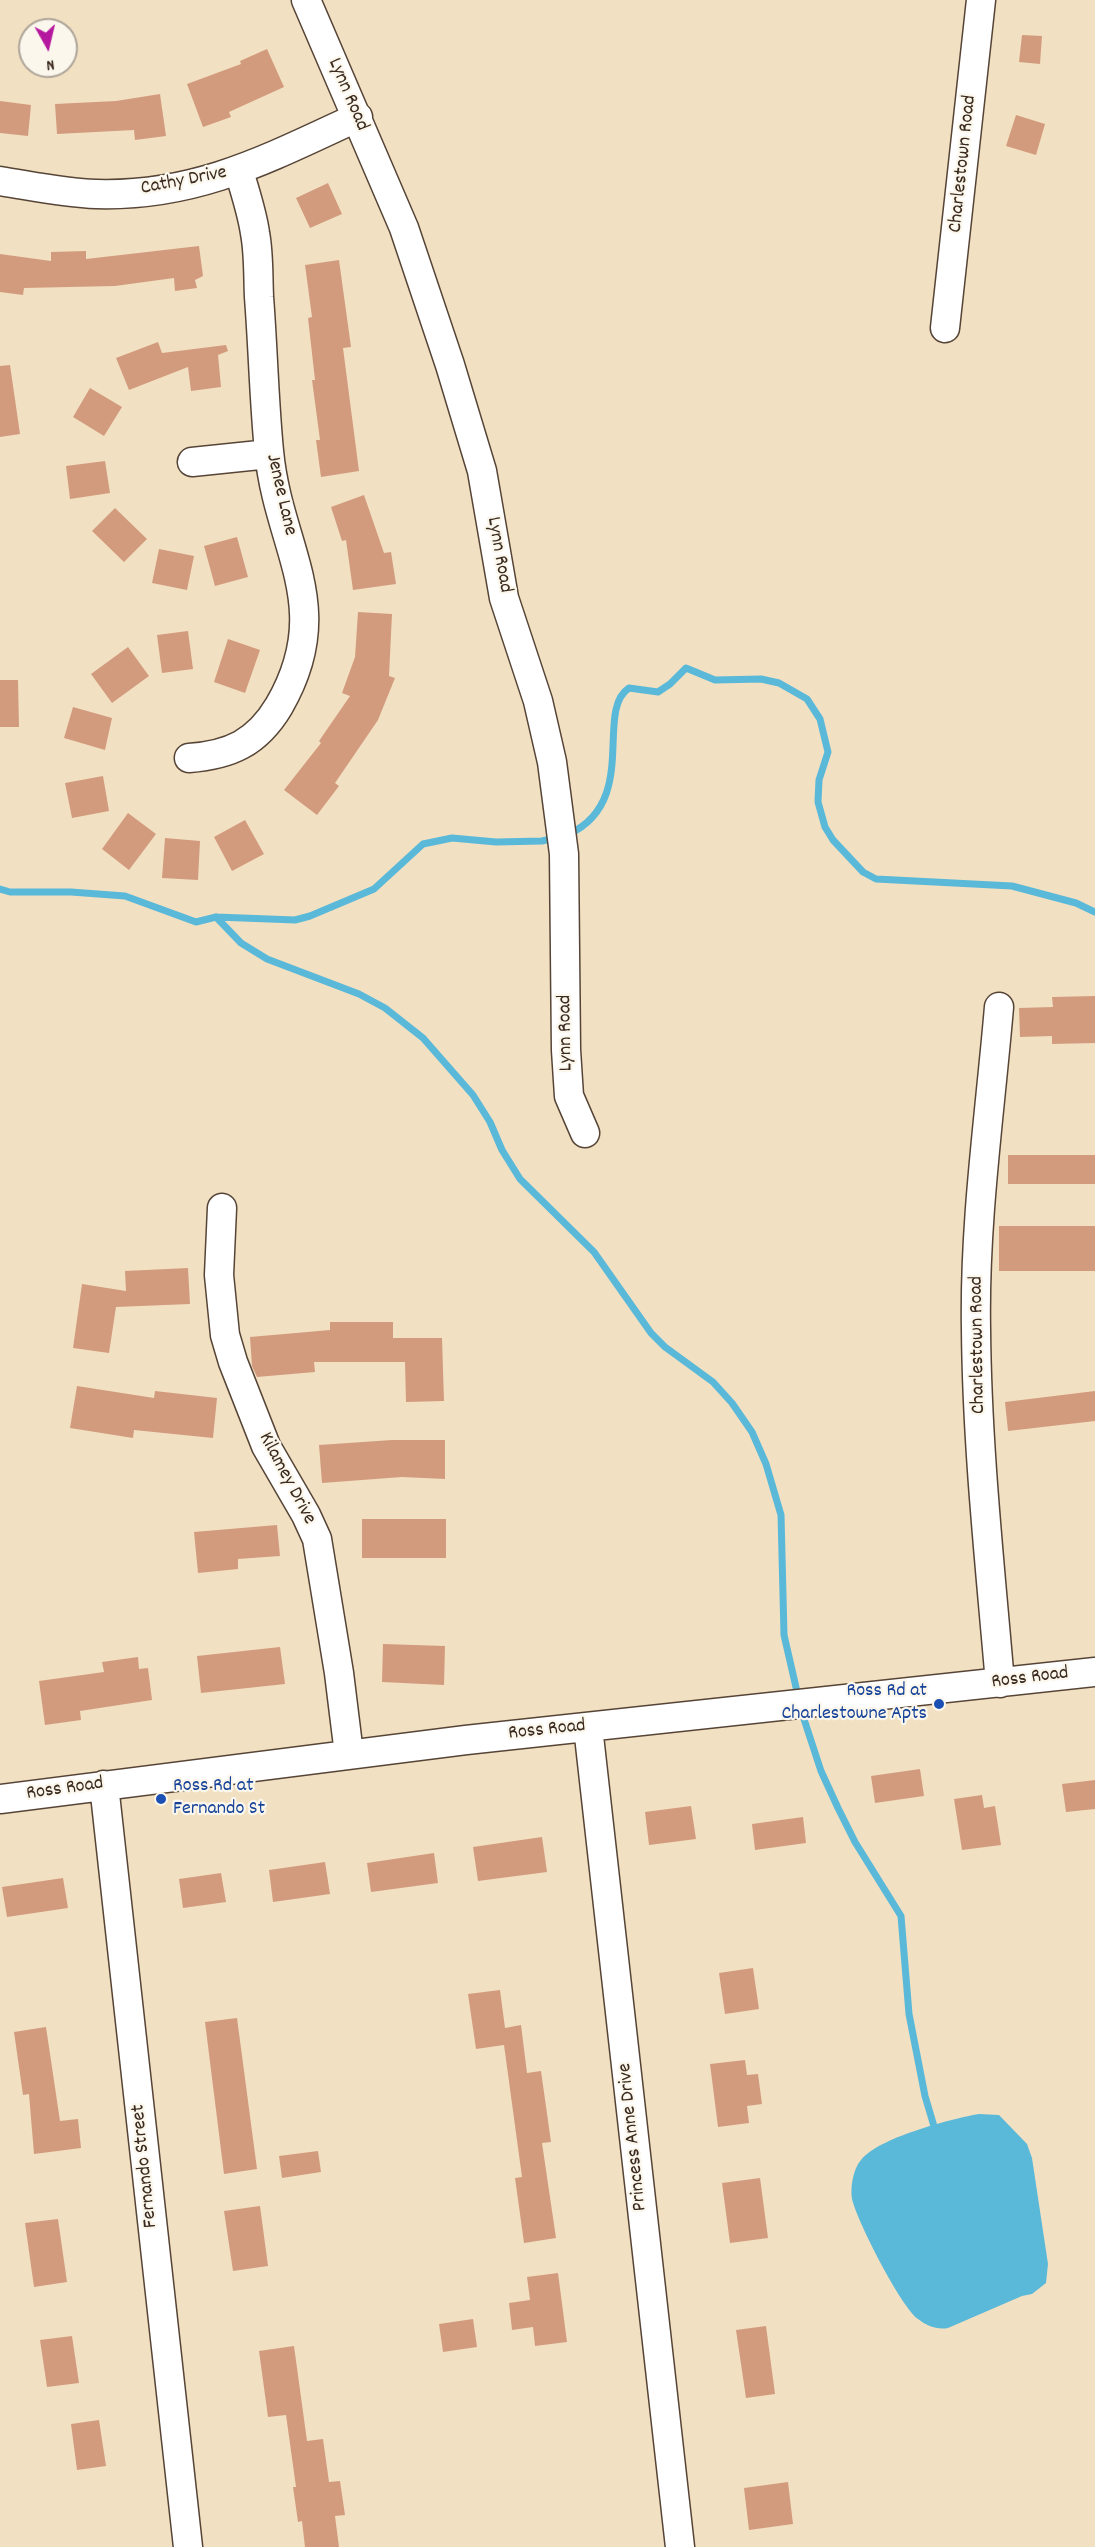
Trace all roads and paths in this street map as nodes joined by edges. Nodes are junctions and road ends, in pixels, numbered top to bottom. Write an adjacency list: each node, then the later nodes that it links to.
1 (306, 0): 3 (street, Lynn Road)
2 (981, 0): 6 (street, Charlestown Road)
3 (358, 117): 4 (street, Cathy Drive); 11 (street, Lynn Road)
4 (239, 171): 5 (street, Cathy Drive); 7 (street, Jenee Lane)
5 (0, 181)
6 (945, 328)
7 (269, 454): 8 (street); 9 (street, Jenee Lane)
8 (192, 462)
9 (189, 758)
10 (999, 1007): 14 (street, Charlestown Road)
11 (585, 1133)
12 (222, 1208): 16 (street, Kilamey Drive)
13 (1095, 1672): 14 (street, Ross Road)
14 (1000, 1683): 15 (street, Ross Road)
15 (588, 1726): 16 (street, Ross Road); 20 (street, Princess Anne Drive)
16 (349, 1754): 17 (street, Ross Road)
17 (105, 1785): 18 (street, Ross Road); 19 (street, Fernando Street)
18 (0, 1799)
19 (188, 2547)
20 (680, 2547)

